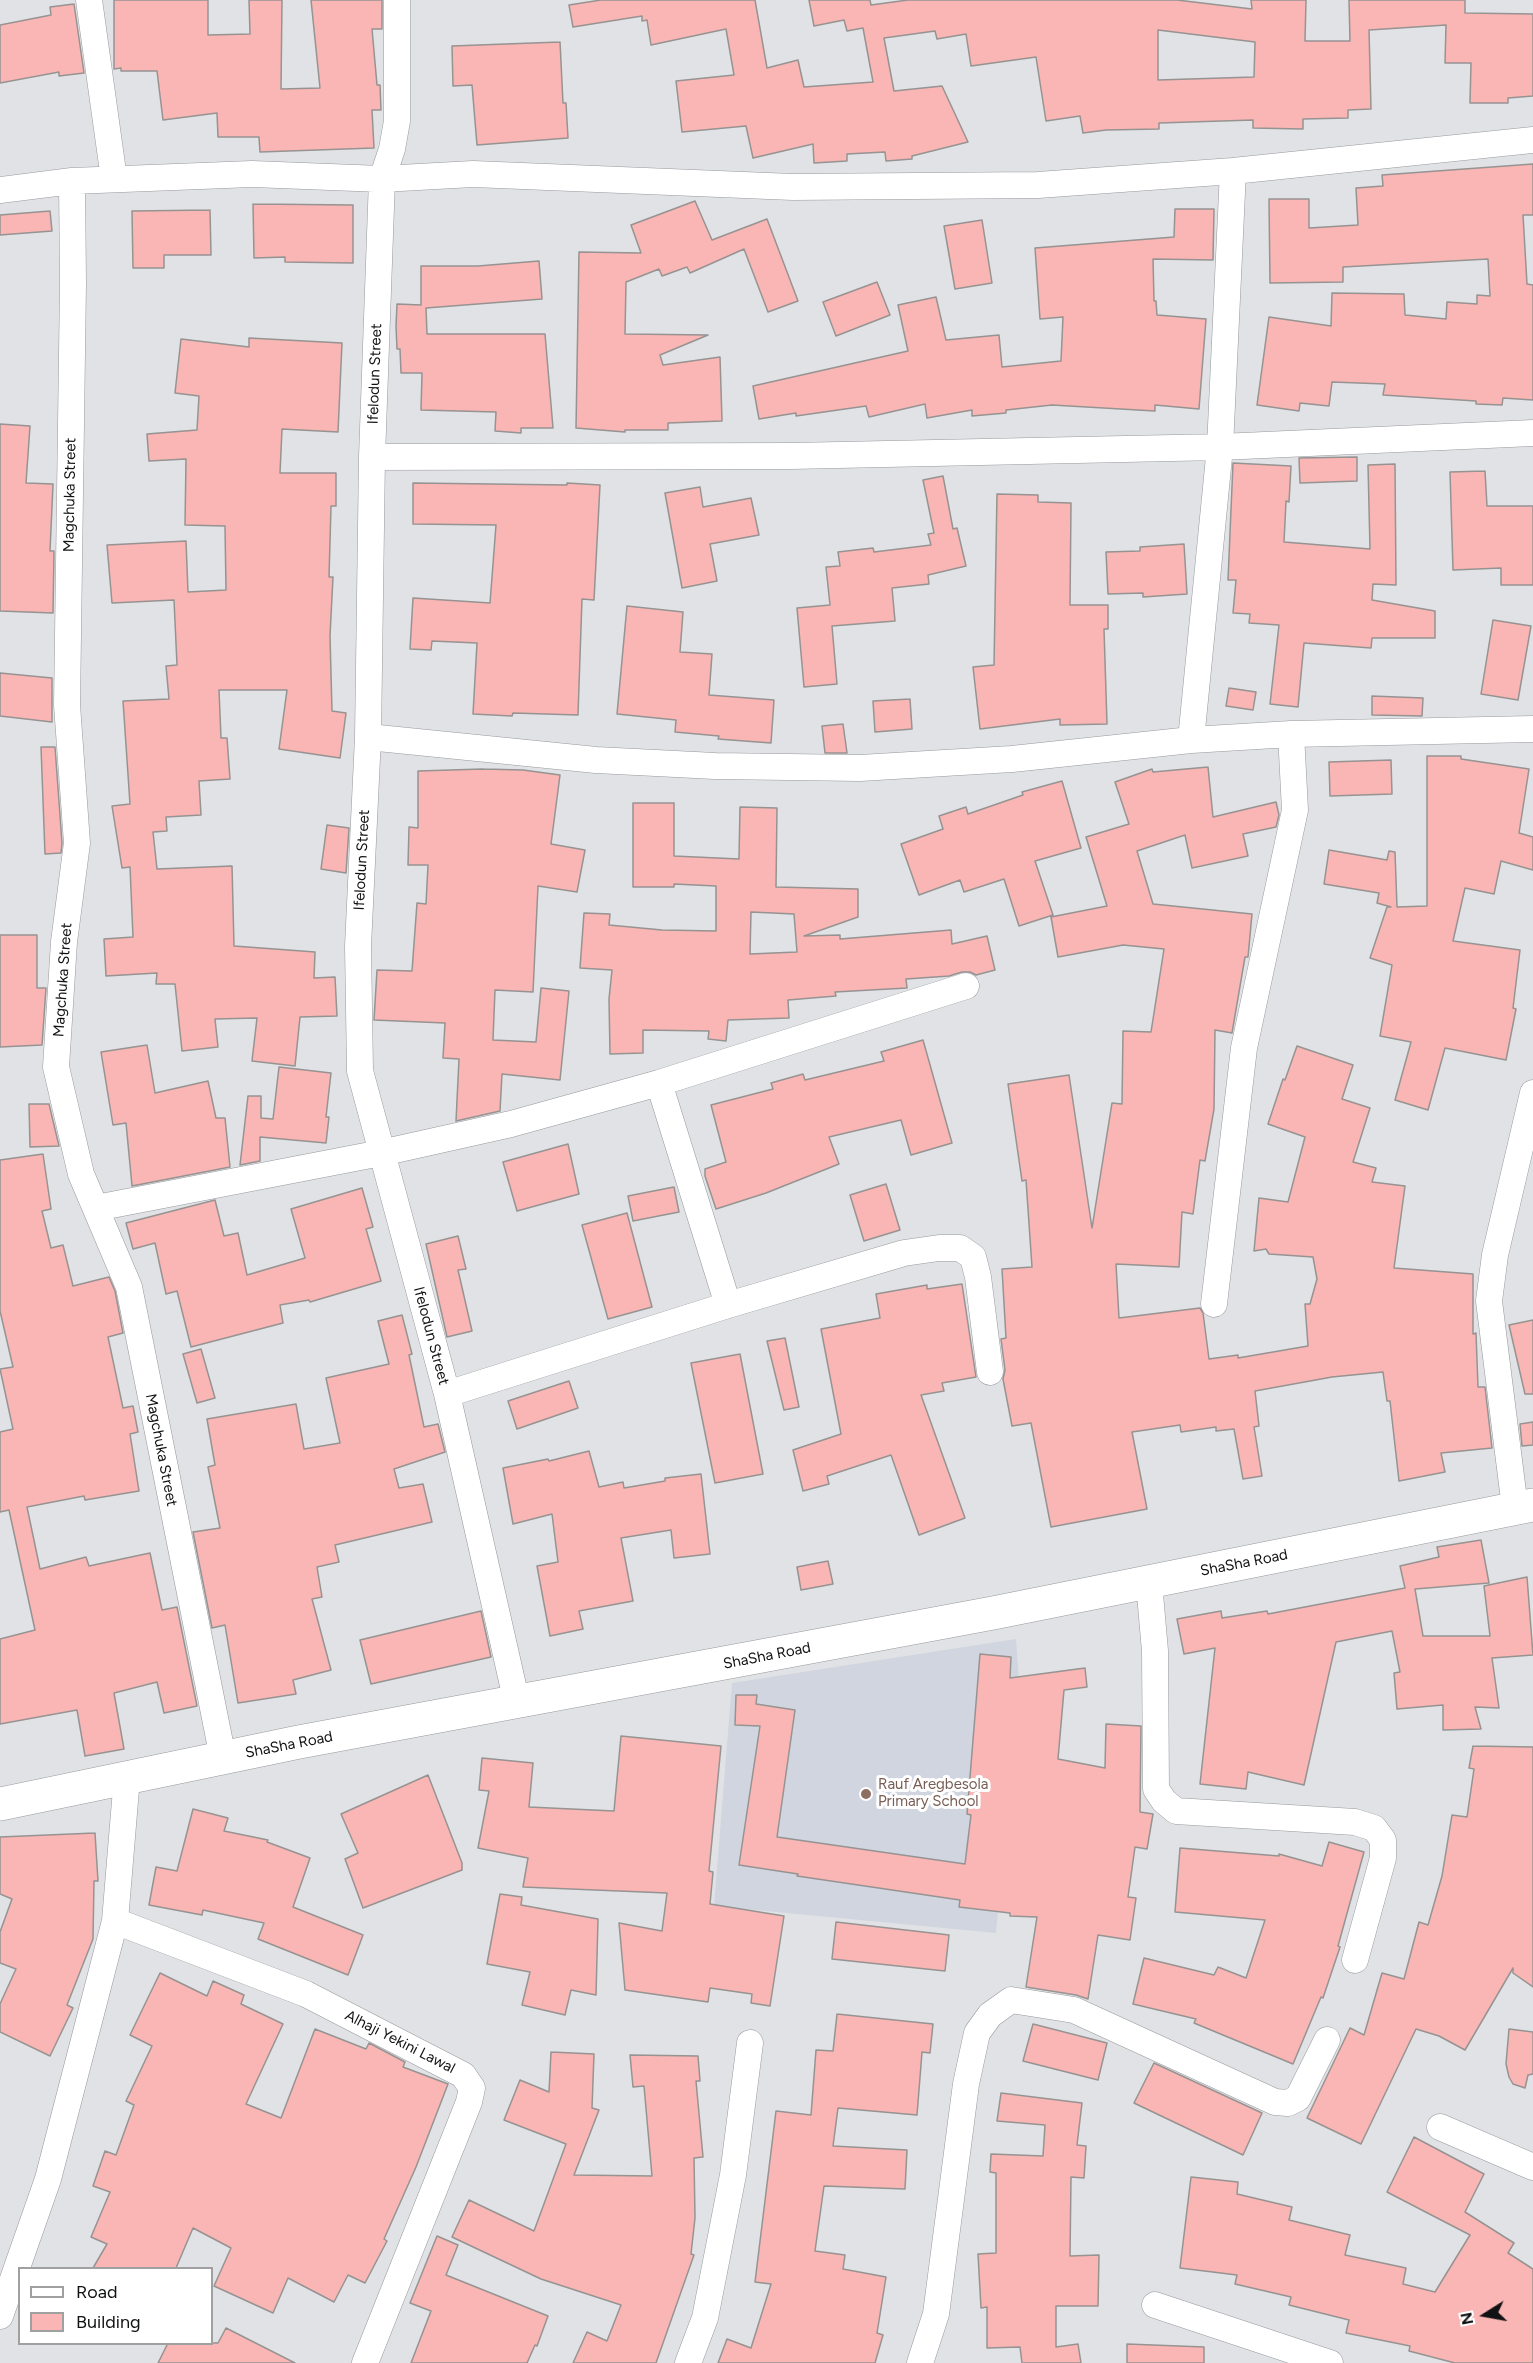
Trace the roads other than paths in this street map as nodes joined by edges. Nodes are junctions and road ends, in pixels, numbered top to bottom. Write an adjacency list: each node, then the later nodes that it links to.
1 (89, 0): 6 (street)
2 (397, 0): 5 (street, Ifelodun Street)
3 (1533, 140): 4 (street)
4 (1233, 171): 5 (street); 10 (street)
5 (382, 178): 6 (street); 11 (street, Ifelodun Street)
6 (114, 179): 7 (street)
7 (72, 181): 8 (street); 20 (street, Magchuka Street)
8 (0, 190)
9 (1533, 433): 10 (street)
10 (1220, 447): 11 (street); 15 (street)
11 (372, 457): 14 (street, Ifelodun Street)
12 (1533, 729): 13 (street)
13 (1291, 734): 15 (street); 21 (street)
14 (368, 736): 15 (street); 19 (street, Ifelodun Street)
15 (1191, 740)
16 (966, 986): 17 (street)
17 (659, 1083): 19 (street); 22 (street)
18 (1533, 1093): 25 (street)
19 (381, 1153): 20 (street); 24 (street, Ifelodun Street)
20 (96, 1208): 28 (street, Magchuka Street)
21 (1214, 1304)
22 (728, 1305): 23 (street); 24 (street)
23 (990, 1372)
24 (447, 1394): 27 (street, Ifelodun Street)
25 (1524, 1506): 26 (street, ShaSha Road)
26 (1149, 1582): 27 (street, ShaSha Road); 32 (street)
27 (517, 1703): 28 (street, ShaSha Road)
28 (224, 1758): 29 (street, ShaSha Road)
29 (127, 1777): 30 (street, ShaSha Road); 31 (street)
30 (0, 1804)
31 (115, 1921): 38 (street); 39 (street, Alhaji Yekini Lawal)
32 (1355, 1960)
33 (1327, 2040): 41 (street)
34 (750, 2043): 40 (street)
35 (1440, 2127): 36 (street)
36 (1533, 2167)
37 (1155, 2305): 42 (street)
38 (0, 2316)
39 (365, 2363)
40 (688, 2363)
41 (920, 2363)
42 (1330, 2363)

